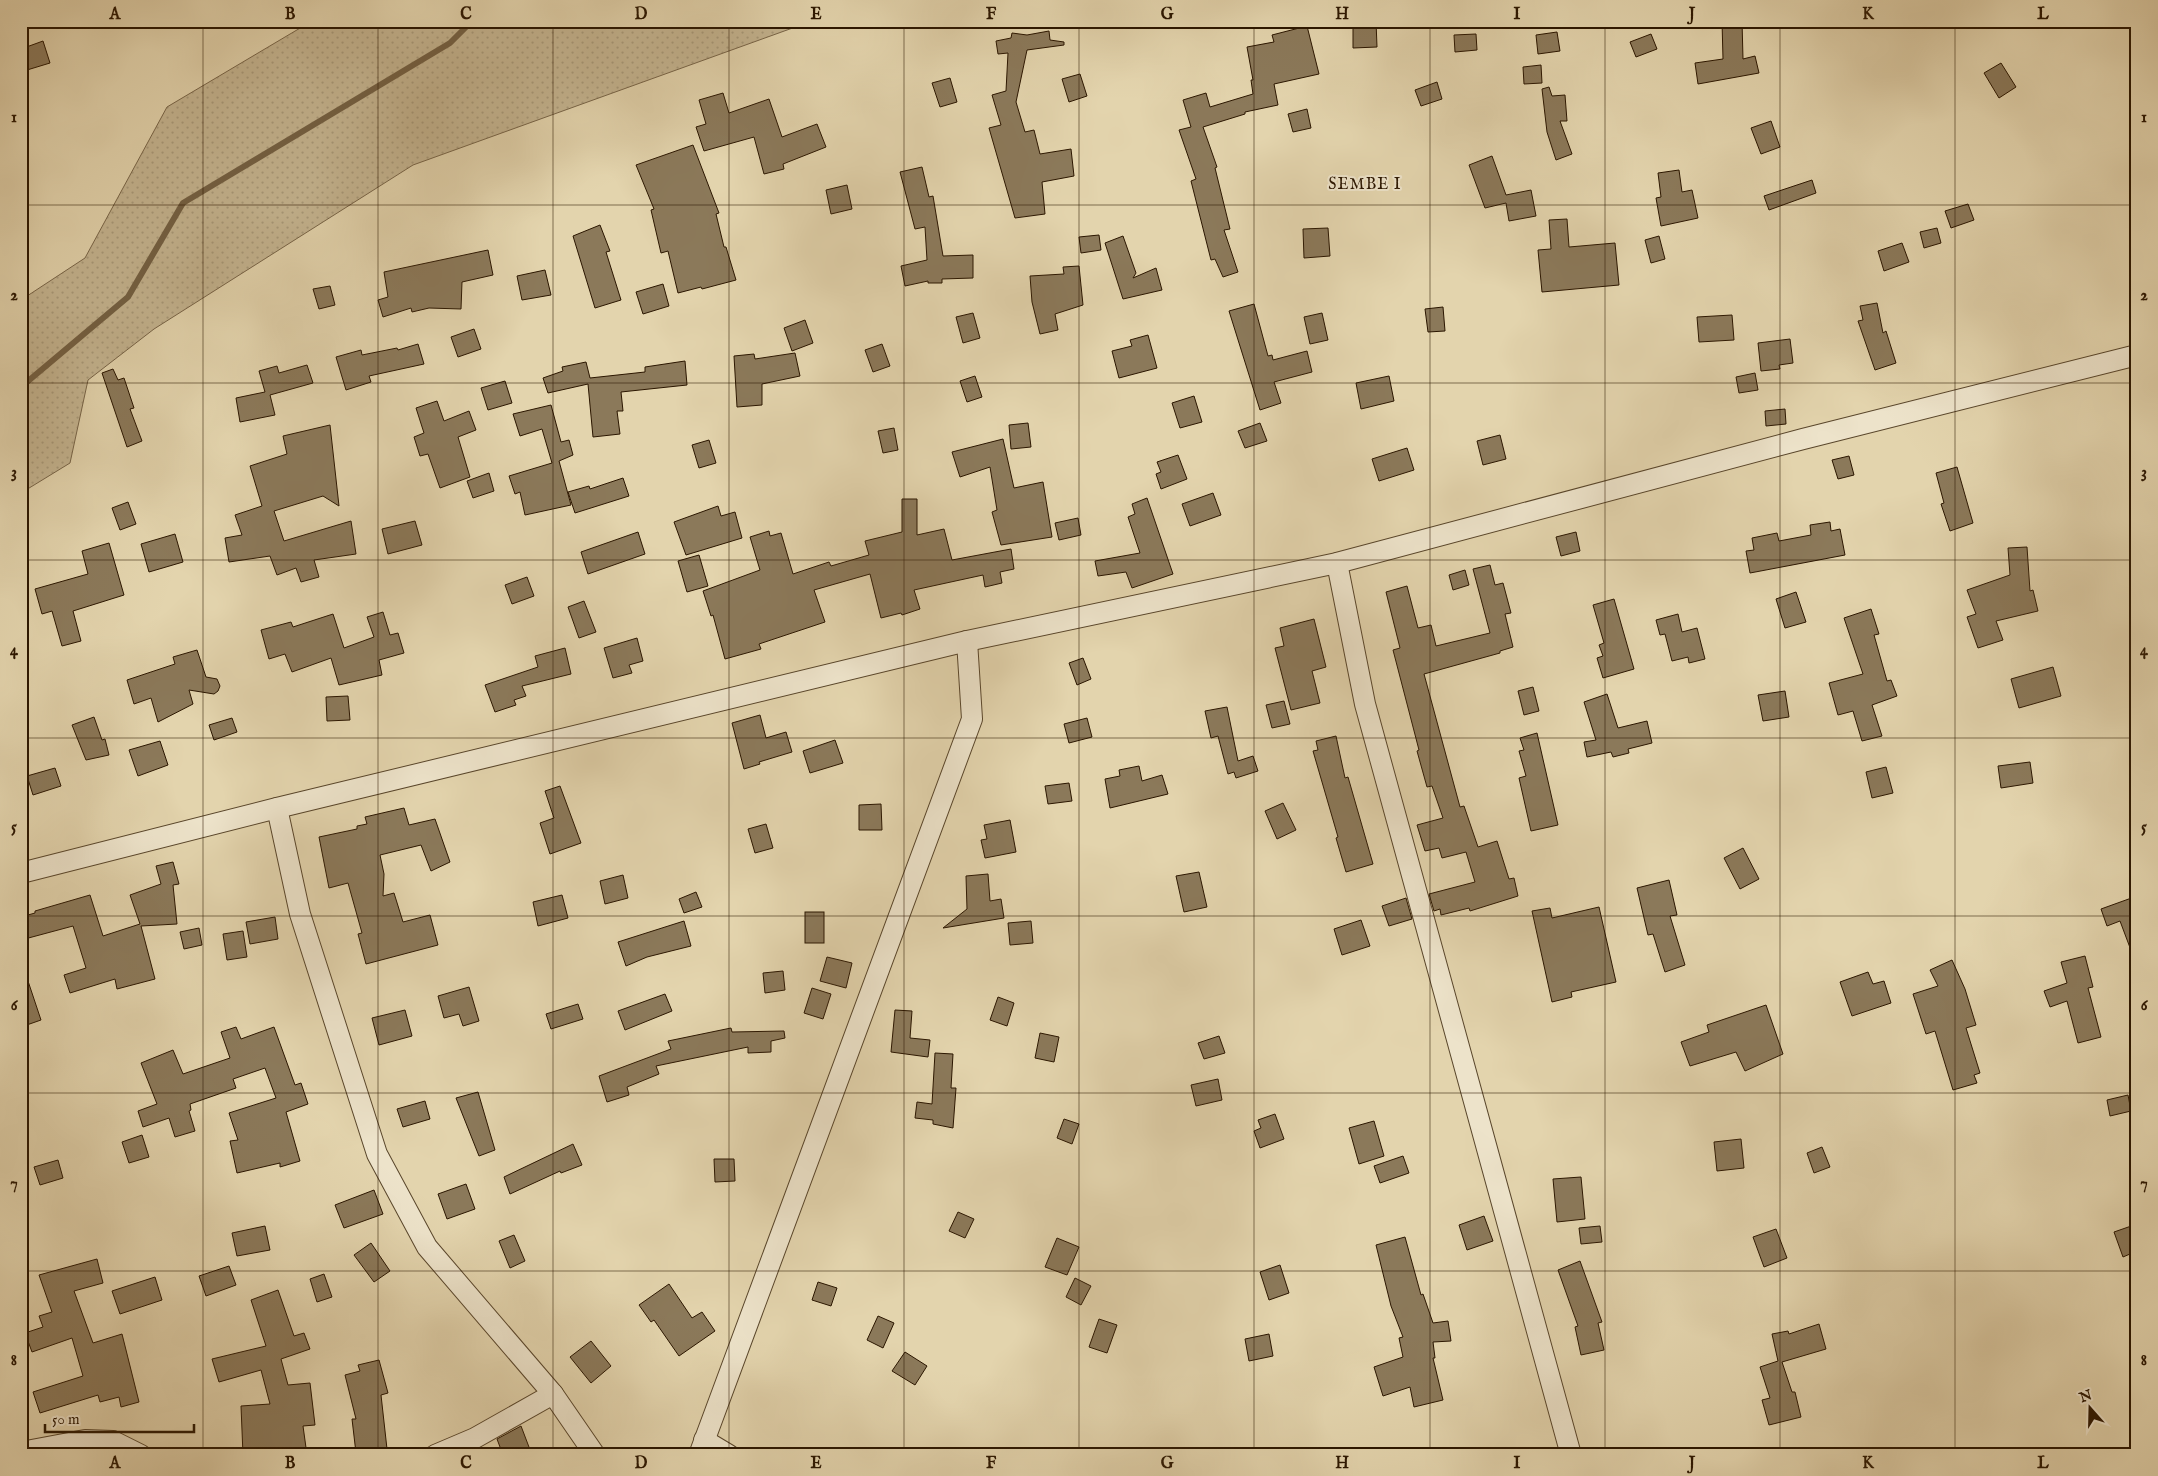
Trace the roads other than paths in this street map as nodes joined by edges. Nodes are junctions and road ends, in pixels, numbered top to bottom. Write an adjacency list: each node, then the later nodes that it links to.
1 (2137, 355): 2 (street)
2 (1337, 563): 3 (street); 13 (street)
3 (968, 642): 4 (street); 7 (street)
4 (277, 808): 5 (street); 6 (street)
5 (21, 873)
6 (553, 1394): 10 (street); 11 (street)
7 (701, 1448): 12 (street)
8 (21, 1452): 9 (street)
9 (141, 1455)
10 (435, 1455)
11 (595, 1455)
12 (729, 1455)
13 (1572, 1455)

